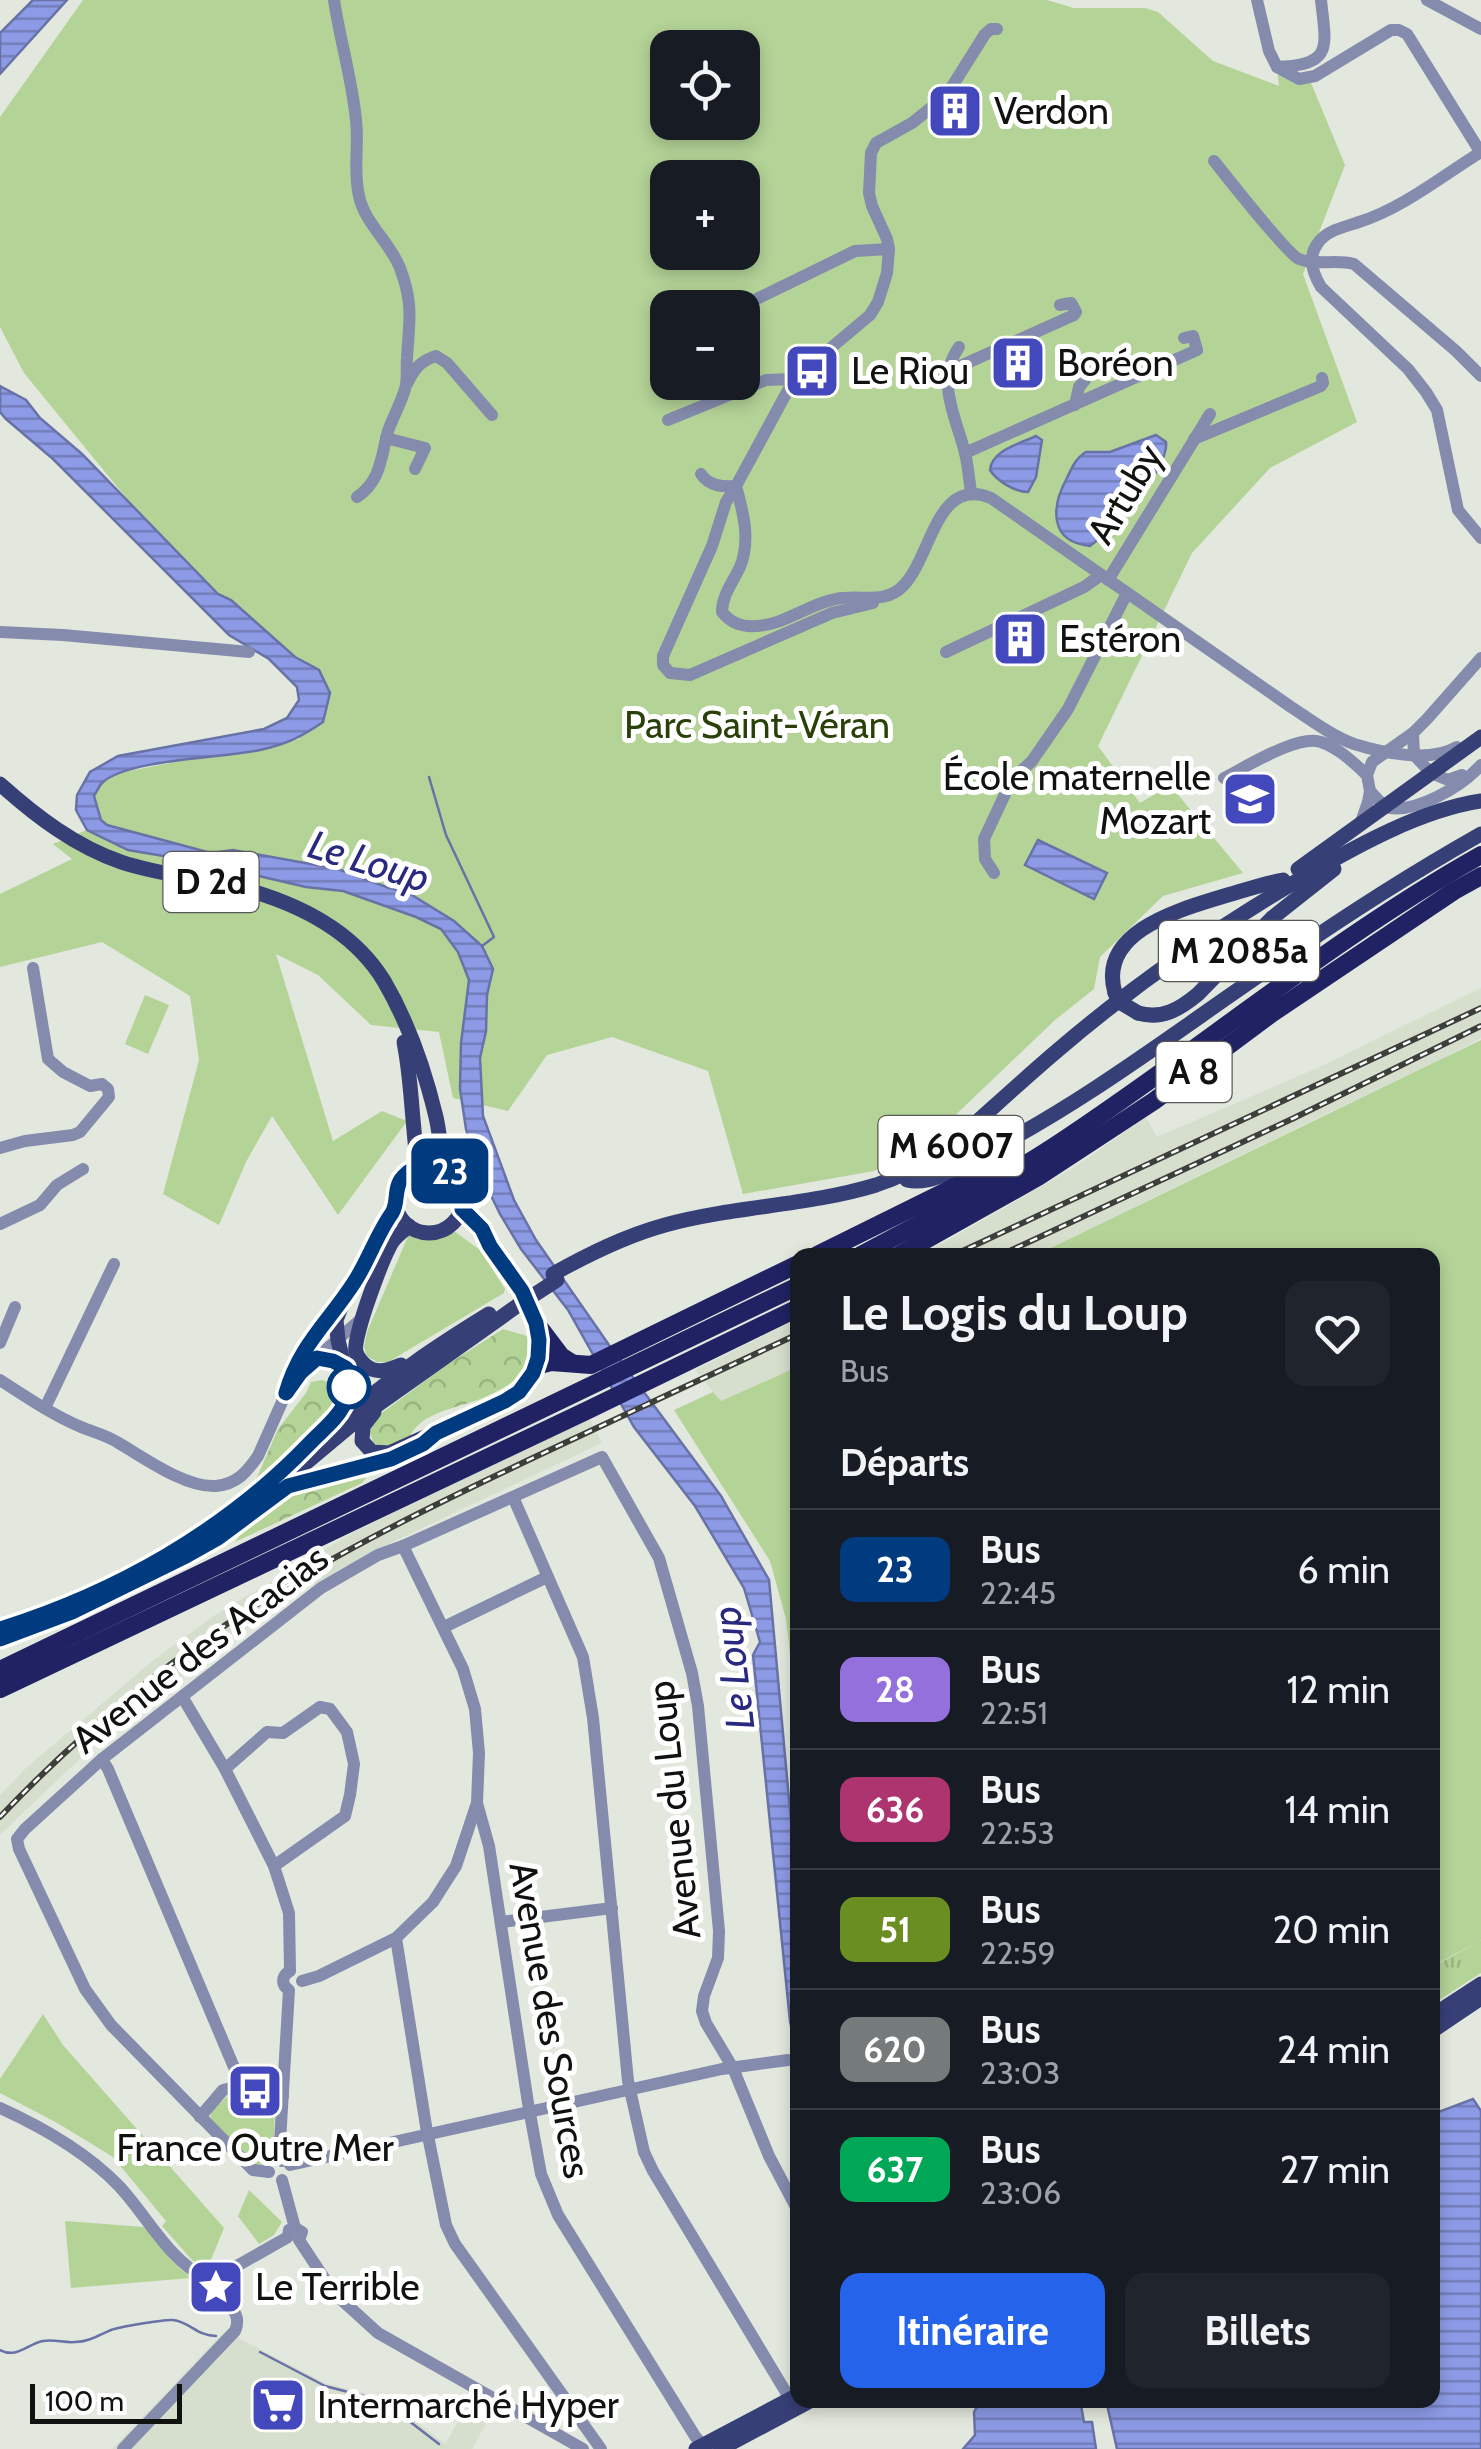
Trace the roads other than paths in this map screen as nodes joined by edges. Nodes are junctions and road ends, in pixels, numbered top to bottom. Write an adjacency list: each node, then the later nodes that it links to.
1 (334, 0): 21 (street)
2 (1257, 0): 7 (street)
3 (1321, 0): 7 (street)
4 (1427, 0): 6 (street)
5 (997, 29): 10 (street)
6 (1481, 29)
7 (1277, 67): 8 (street)
8 (1481, 152): 11 (street)
9 (1214, 162): 11 (street)
10 (889, 250): 12 (street); 19 (street)
11 (1312, 262): 17 (street); 34 (street)
12 (760, 297)
13 (1060, 305): 16 (street)
14 (1184, 338): 22 (street)
15 (959, 347): 16 (street)
16 (949, 371): 28 (street)
17 (1481, 376)
18 (1322, 378): 27 (street, Artuby)
19 (794, 379): 25 (street); 31 (street)
20 (1085, 380): 22 (street)
21 (406, 386): 24 (street); 26 (street)
22 (1076, 405): 28 (street)
23 (1210, 414): 27 (street, Artuby)
24 (492, 415)
25 (668, 420)
26 (386, 438): 29 (street); 33 (street)
27 (1194, 439): 35 (street, Artuby)
28 (965, 453): 32 (street)
29 (415, 468)
30 (701, 474): 31 (street)
31 (736, 486): 37 (street); 37 (street)
32 (971, 492): 35 (street); 37 (street)
33 (356, 497)
34 (1481, 538)
35 (1104, 578): 36 (street); 40 (street)
36 (1127, 593): 44 (street); 60 (street)
37 (888, 596)
38 (0, 632): 39 (street)
39 (249, 652)
40 (946, 652)
41 (1481, 658): 42 (street)
42 (1413, 733): 45 (street); 46 (street)
43 (1481, 736): 46 (street); 50 (main road, M 2085a)
44 (1352, 743): 45 (street); 49 (street)
45 (1386, 750): 46 (street); 49 (street)
46 (1414, 755): 50 (street)
47 (1481, 756): 50 (street)
48 (1481, 764): 55 (street)
49 (1370, 768): 51 (street); 53 (street)
50 (1431, 773): 55 (main road, M 2085a)
51 (1224, 778)
52 (0, 784): 65 (main road, D 2d)
53 (1370, 790): 55 (street); 56 (street)
54 (1481, 804): 59 (main road, M 6007); 63 (main road, M 6007)
55 (1385, 807): 56 (main road, M 2085a)
56 (1360, 825): 62 (main road, M 2085a)
57 (1481, 834): 71 (main road)
58 (1481, 855): 66 (highway, A 8)
59 (1334, 869): 62 (main road, M 2085a, bridge); 71 (main road, M 6007)
60 (994, 873)
61 (1481, 876): 80 (highway, A 8)
62 (1283, 880): 63 (main road)
63 (1244, 912): 81 (main road, M 6007)
64 (34, 968): 67 (street)
65 (398, 1009): 69 (main road, D 2d); 70 (main road, D 2d)
66 (1143, 1085): 78 (highway); 79 (highway, A 8)
67 (0, 1148)
68 (84, 1169): 74 (street)
69 (446, 1169): 70 (main road); 73 (main road)
70 (412, 1170): 72 (main road)
71 (907, 1180): 81 (main road, M 6007)
72 (396, 1206): 75 (main road); 85 (main road)
73 (462, 1209): 76 (main road); 77 (main road)
74 (0, 1224)
75 (409, 1226): 76 (main road); 89 (main road)
76 (449, 1226): 77 (main road)
77 (490, 1246): 90 (main road)
78 (831, 1248)
79 (874, 1248)
80 (911, 1248)
81 (597, 1254): 86 (main road, M 6007, bridge)
82 (114, 1264): 102 (street)
83 (790, 1268): 97 (highway)
84 (790, 1290): 113 (highway)
85 (345, 1297): 91 (street); 92 (main road)
86 (515, 1303): 94 (main road); 101 (main road)
87 (16, 1307): 93 (street)
88 (790, 1312): 114 (highway)
89 (361, 1320): 92 (street); 96 (main road)
90 (536, 1323): 97 (highway); 98 (main road)
91 (311, 1338): 92 (street); 95 (street); 100 (street)
92 (338, 1340): 95 (street); 96 (main road)
93 (0, 1343)
94 (436, 1347): 96 (main road); 105 (main road)
95 (317, 1358): 96 (street); 100 (street)
96 (351, 1362): 105 (main road)
97 (585, 1364): 98 (highway)
98 (536, 1366): 103 (main road)
99 (0, 1380): 102 (street)
100 (286, 1393): 102 (street)
101 (383, 1402): 103 (main road); 107 (main road)
102 (45, 1408)
103 (436, 1433): 107 (main road)
104 (602, 1458): 106 (street, Avenue des Acacias); 131 (street, Avenue du Loup)
105 (291, 1463): 111 (main road)
106 (512, 1497): 108 (street, Avenue des Acacias); 109 (street)
107 (254, 1510): 112 (main road)
108 (403, 1546): 110 (street); 115 (street, Avenue des Acacias)
109 (546, 1577): 110 (street); 120 (street)
110 (444, 1627): 118 (street)
111 (0, 1628)
112 (0, 1639)
113 (0, 1670)
114 (0, 1689)
115 (183, 1698): 116 (street, Avenue des Acacias); 117 (street)
116 (102, 1760): 132 (street); 137 (street, Avenue des Acacias)
117 (225, 1770): 119 (street); 119 (street)
118 (478, 1803): 121 (street, Avenue des Sources); 122 (street)
119 (274, 1866): 123 (street)
120 (612, 1908): 121 (street); 133 (street)
121 (501, 1922): 136 (street, Avenue des Sources)
122 (396, 1938): 124 (street); 138 (street)
123 (290, 1972): 124 (street); 126 (street)
124 (302, 1981): 126 (street)
125 (1481, 1984): 128 (main road)
126 (289, 1990): 134 (street)
127 (1481, 1998): 129 (main road)
128 (1440, 2011)
129 (1440, 2025)
130 (788, 2060): 131 (street)
131 (733, 2068): 133 (street); 141 (street, Avenue du Loup)
132 (235, 2087): 134 (street); 137 (street)
133 (630, 2090): 136 (street); 146 (street)
134 (283, 2096): 139 (street)
135 (0, 2108): 143 (street)
136 (529, 2113): 138 (street); 149 (street, Avenue des Sources)
137 (200, 2117): 140 (street)
138 (428, 2135): 139 (street); 152 (street)
139 (286, 2163): 140 (street)
140 (276, 2176): 142 (street)
141 (790, 2196)
142 (294, 2235): 144 (street); 151 (street)
143 (205, 2278): 144 (street); 145 (street)
144 (226, 2278): 145 (street)
145 (225, 2300): 150 (street)
146 (790, 2391)
147 (790, 2399): 149 (main road)
148 (797, 2408): 153 (main road)
149 (699, 2447)
150 (123, 2449)
151 (584, 2449)
152 (601, 2449)
153 (720, 2449)

